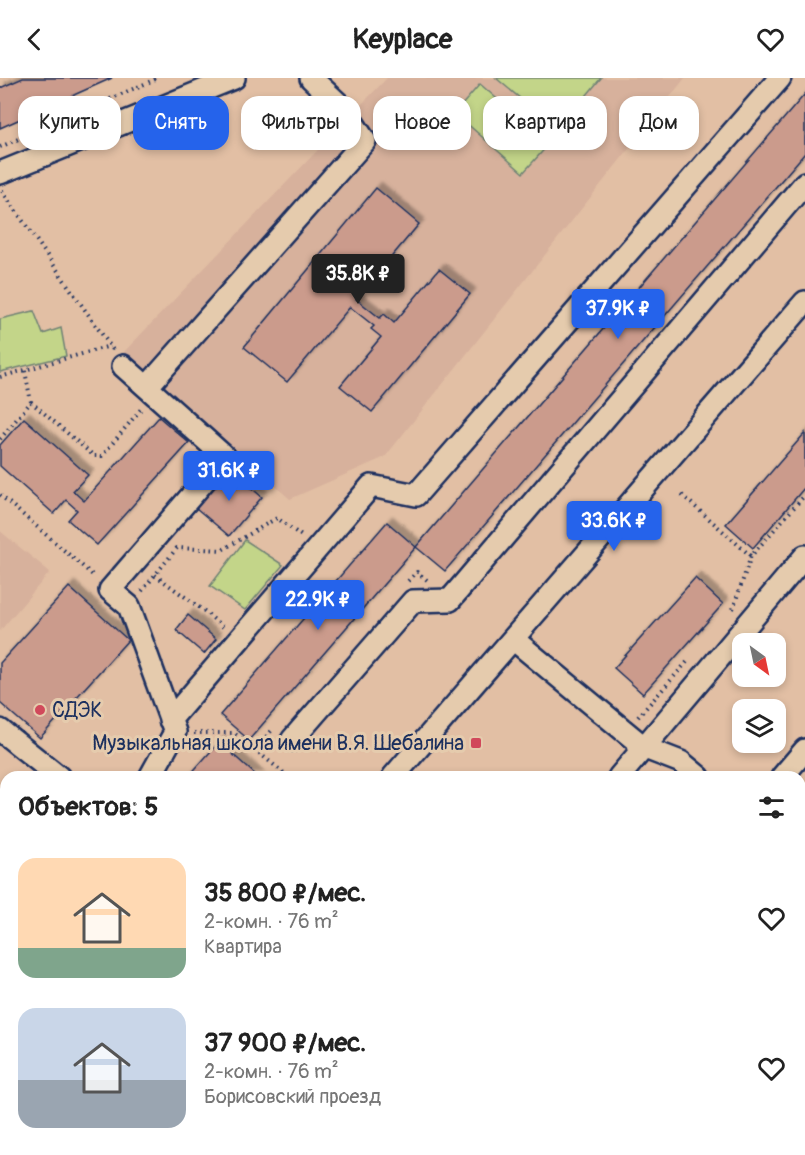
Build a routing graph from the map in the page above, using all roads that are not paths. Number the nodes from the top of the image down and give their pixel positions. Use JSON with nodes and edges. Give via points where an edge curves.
{"nodes":[{"id":1,"x":234,"y":78,"type":"edge"},
{"id":2,"x":311,"y":78,"type":"edge"},
{"id":3,"x":780,"y":78,"type":"edge"},
{"id":4,"x":0,"y":173,"type":"edge"},
{"id":5,"x":805,"y":183,"type":"edge"},
{"id":6,"x":805,"y":302,"type":"edge"},
{"id":7,"x":123,"y":366,"type":"road end"},
{"id":8,"x":147,"y":395,"type":"junction"},
{"id":9,"x":805,"y":556,"type":"edge"},
{"id":10,"x":513,"y":639,"type":"junction"},
{"id":11,"x":173,"y":726,"type":"junction"},
{"id":12,"x":0,"y":730,"type":"edge"},
{"id":13,"x":285,"y":732,"type":"road end"},
{"id":14,"x":645,"y":748,"type":"junction"},
{"id":15,"x":805,"y":750,"type":"edge"},
{"id":16,"x":51,"y":771,"type":"edge"},
{"id":17,"x":153,"y":771,"type":"edge"},
{"id":18,"x":398,"y":771,"type":"edge"},
{"id":19,"x":624,"y":771,"type":"edge"},
{"id":20,"x":692,"y":771,"type":"edge"},
{"id":21,"x":787,"y":771,"type":"edge"}],
"edges":[{"from":1,"to":4,"type":"street"},
{"from":2,"to":8,"type":"street","via":[[344,109],[365,141]]},
{"from":3,"to":11,"type":"street","via":[[416,495],[371,486],[238,641]]},
{"from":5,"to":13,"type":"street","via":[[450,600],[413,601]]},
{"from":6,"to":10,"type":"street"},
{"from":7,"to":8,"type":"street"},
{"from":8,"to":11,"type":"street","via":[[225,457],[110,590],[129,606]]},
{"from":9,"to":14,"type":"street"},
{"from":10,"to":14,"type":"street"},
{"from":10,"to":18,"type":"street"},
{"from":11,"to":17,"type":"street"},
{"from":12,"to":16,"type":"street"},
{"from":14,"to":19,"type":"street"},
{"from":14,"to":20,"type":"street","via":[[681,762]]},
{"from":15,"to":21,"type":"street"}]}
